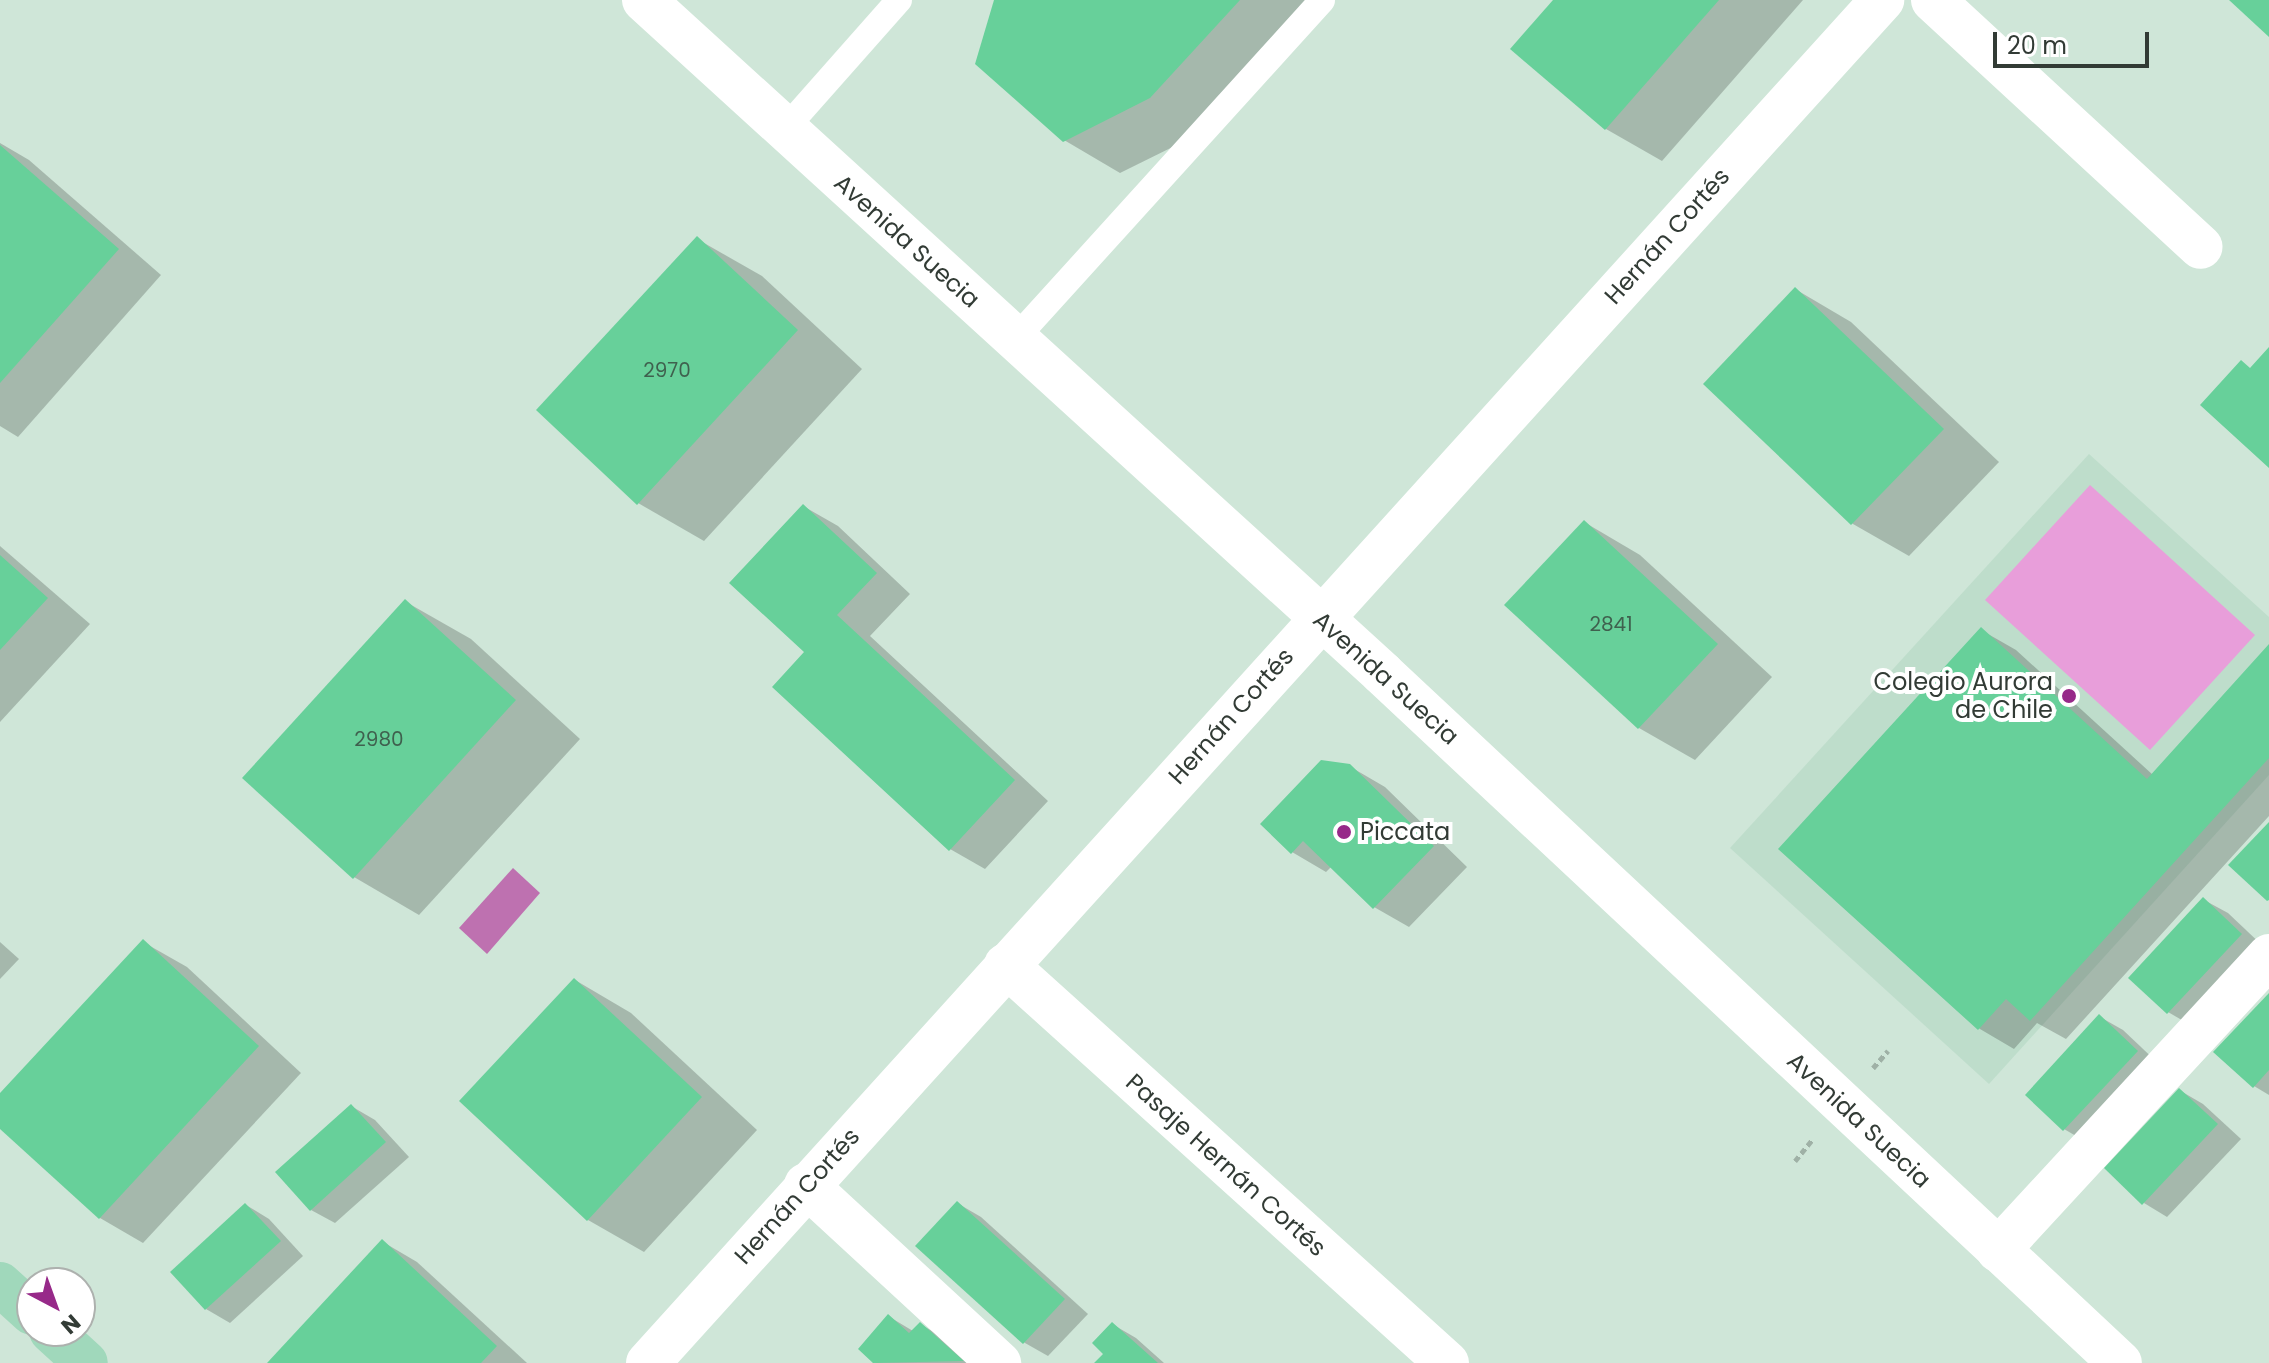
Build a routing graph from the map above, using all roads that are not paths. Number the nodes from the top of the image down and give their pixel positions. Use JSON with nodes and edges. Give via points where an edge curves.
{"nodes":[{"id":1,"x":644,"y":0,"type":"edge"},
{"id":2,"x":899,"y":0,"type":"edge"},
{"id":3,"x":1322,"y":0,"type":"edge"},
{"id":4,"x":1882,"y":0,"type":"edge"},
{"id":5,"x":1933,"y":0,"type":"edge"},
{"id":6,"x":785,"y":129,"type":"junction"},
{"id":7,"x":2201,"y":247,"type":"dead end"},
{"id":8,"x":1015,"y":339,"type":"junction"},
{"id":9,"x":1320,"y":618,"type":"junction"},
{"id":10,"x":2269,"y":956,"type":"edge"},
{"id":11,"x":1006,"y":965,"type":"junction"},
{"id":12,"x":806,"y":1185,"type":"junction"},
{"id":13,"x":1998,"y":1250,"type":"junction"},
{"id":14,"x":0,"y":1284,"type":"edge"},
{"id":15,"x":16,"y":1298,"type":"edge"},
{"id":16,"x":68,"y":1347,"type":"edge"},
{"id":17,"x":86,"y":1363,"type":"edge"},
{"id":18,"x":648,"y":1363,"type":"edge"},
{"id":19,"x":999,"y":1363,"type":"edge"},
{"id":20,"x":1447,"y":1363,"type":"edge"},
{"id":21,"x":2120,"y":1363,"type":"edge"}],
"edges":[{"from":1,"to":6,"type":"street","name":"Avenida Suecia"},
{"from":2,"to":6,"type":"lane"},
{"from":3,"to":8,"type":"lane"},
{"from":4,"to":9,"type":"street","name":"Hernán Cortés"},
{"from":5,"to":7,"type":"street"},
{"from":6,"to":8,"type":"street","name":"Avenida Suecia"},
{"from":8,"to":9,"type":"street","name":"Avenida Suecia"},
{"from":9,"to":11,"type":"street","name":"Hernán Cortés"},
{"from":9,"to":13,"type":"street","name":"Avenida Suecia"},
{"from":10,"to":13,"type":"street"},
{"from":11,"to":12,"type":"street","name":"Hernán Cortés"},
{"from":11,"to":20,"type":"street","name":"Pasaje Hernán Cortés"},
{"from":12,"to":18,"type":"street","name":"Hernán Cortés"},
{"from":12,"to":19,"type":"street"},
{"from":13,"to":21,"type":"street","name":"Avenida Suecia"},
{"from":14,"to":15,"type":"main road"},
{"from":16,"to":17,"type":"main road"}]}
